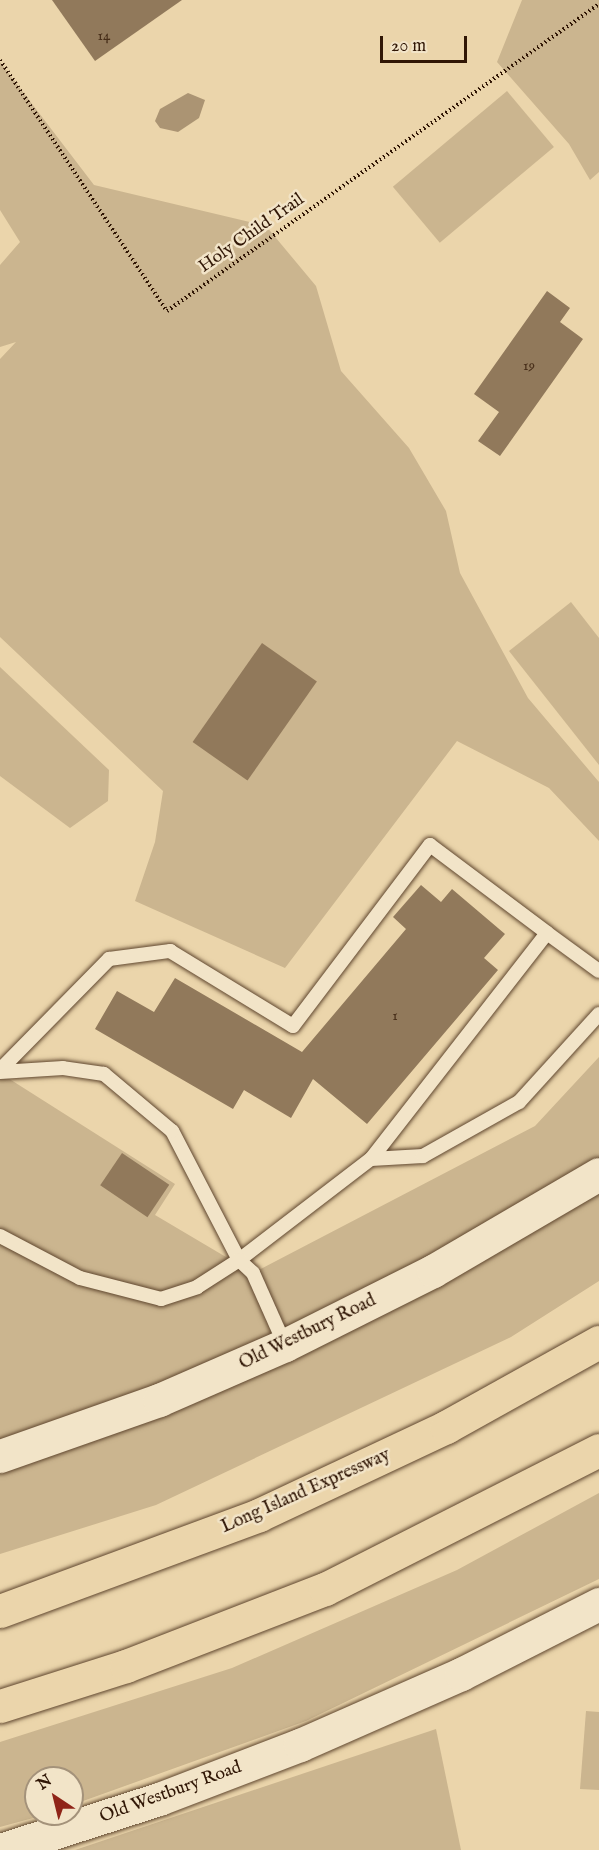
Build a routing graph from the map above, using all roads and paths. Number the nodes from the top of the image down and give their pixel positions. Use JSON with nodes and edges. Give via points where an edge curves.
{"nodes":[{"id":1,"x":599,"y":4,"type":"edge"},
{"id":2,"x":0,"y":60,"type":"edge"},
{"id":3,"x":547,"y":933,"type":"junction"},
{"id":4,"x":599,"y":971,"type":"edge"},
{"id":5,"x":599,"y":1014,"type":"edge"},
{"id":6,"x":0,"y":1071,"type":"edge"},
{"id":7,"x":371,"y":1159,"type":"junction"},
{"id":8,"x":599,"y":1174,"type":"edge"},
{"id":9,"x":0,"y":1236,"type":"edge"},
{"id":10,"x":239,"y":1260,"type":"junction"},
{"id":11,"x":599,"y":1342,"type":"edge"},
{"id":12,"x":285,"y":1345,"type":"junction"},
{"id":13,"x":599,"y":1450,"type":"edge"},
{"id":14,"x":0,"y":1456,"type":"edge"},
{"id":15,"x":599,"y":1604,"type":"edge"},
{"id":16,"x":0,"y":1611,"type":"edge"},
{"id":17,"x":0,"y":1706,"type":"edge"},
{"id":18,"x":0,"y":1850,"type":"edge"}],
"edges":[{"from":1,"to":2,"type":"path","name":"Holy Child Trail","via":[[167,311]]},
{"from":3,"to":4,"type":"lane"},
{"from":3,"to":6,"type":"lane","via":[[430,845],[293,1026],[170,951],[109,959]]},
{"from":3,"to":7,"type":"lane"},
{"from":5,"to":7,"type":"lane","via":[[519,1102],[423,1156]]},
{"from":6,"to":10,"type":"lane","via":[[63,1068],[104,1074],[172,1131]]},
{"from":7,"to":10,"type":"lane"},
{"from":8,"to":12,"type":"main road","name":"Old Westbury Road","via":[[433,1271]]},
{"from":9,"to":10,"type":"lane","via":[[80,1278],[161,1299],[197,1287]]},
{"from":10,"to":12,"type":"lane","via":[[254,1273]]},
{"from":11,"to":16,"type":"highway","name":"Long Island Expressway","via":[[446,1427],[259,1515]]},
{"from":12,"to":14,"type":"main road","name":"Old Westbury Road","via":[[159,1400]]},
{"from":13,"to":17,"type":"highway","via":[[325,1589],[126,1666]]},
{"from":15,"to":18,"type":"main road","name":"Old Westbury Road","via":[[461,1674],[300,1745],[159,1799]]}]}
